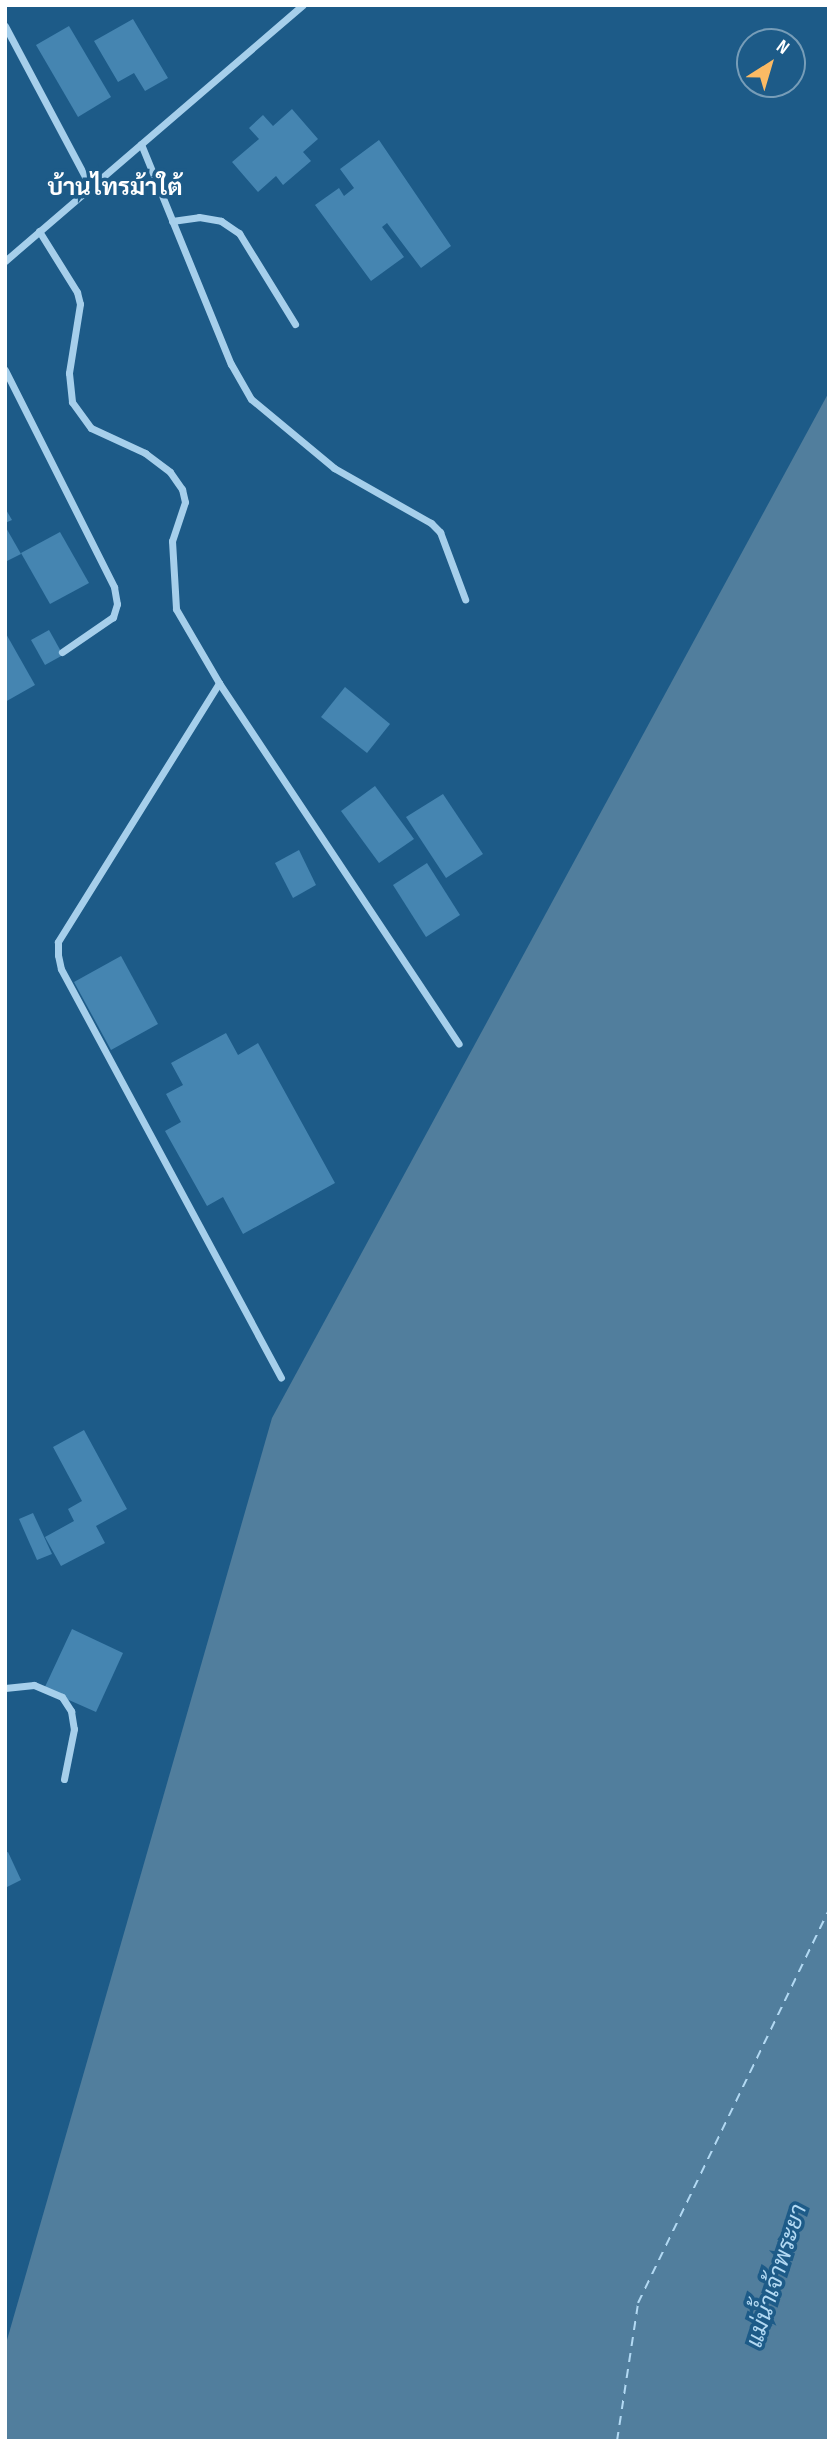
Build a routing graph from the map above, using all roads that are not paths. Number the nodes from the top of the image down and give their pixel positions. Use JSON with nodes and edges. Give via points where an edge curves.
{"nodes":[{"id":1,"x":303,"y":5,"type":"edge"},
{"id":2,"x":5,"y":26,"type":"edge"},
{"id":3,"x":141,"y":144,"type":"junction"},
{"id":4,"x":90,"y":186,"type":"junction"},
{"id":5,"x":172,"y":221,"type":"junction"},
{"id":6,"x":39,"y":231,"type":"junction"},
{"id":7,"x":5,"y":261,"type":"edge"},
{"id":8,"x":295,"y":324,"type":"dead end"},
{"id":9,"x":5,"y":370,"type":"edge"},
{"id":10,"x":465,"y":598,"type":"dead end"},
{"id":11,"x":62,"y":652,"type":"dead end"},
{"id":12,"x":219,"y":682,"type":"junction"},
{"id":13,"x":459,"y":1044,"type":"dead end"},
{"id":14,"x":281,"y":1377,"type":"dead end"},
{"id":15,"x":5,"y":1688,"type":"edge"},
{"id":16,"x":64,"y":1779,"type":"dead end"}],
"edges":[{"from":1,"to":3,"type":"street"},
{"from":2,"to":4,"type":"street"},
{"from":3,"to":4,"type":"street"},
{"from":3,"to":5,"type":"street"},
{"from":4,"to":6,"type":"street"},
{"from":5,"to":8,"type":"street","via":[[199,217],[221,221],[239,233]]},
{"from":5,"to":10,"type":"street","via":[[231,364],[251,400],[334,468],[431,523],[440,532]]},
{"from":6,"to":7,"type":"street"},
{"from":6,"to":12,"type":"street","via":[[80,304],[69,373],[72,402],[91,428],[145,453],[170,472],[182,489],[185,502],[172,541],[176,609]]},
{"from":9,"to":11,"type":"street","via":[[114,587],[117,604],[113,617]]},
{"from":12,"to":13,"type":"street"},
{"from":12,"to":14,"type":"street","via":[[58,942],[58,955],[61,969]]},
{"from":15,"to":16,"type":"street","via":[[34,1685],[62,1697],[74,1729]]}]}
